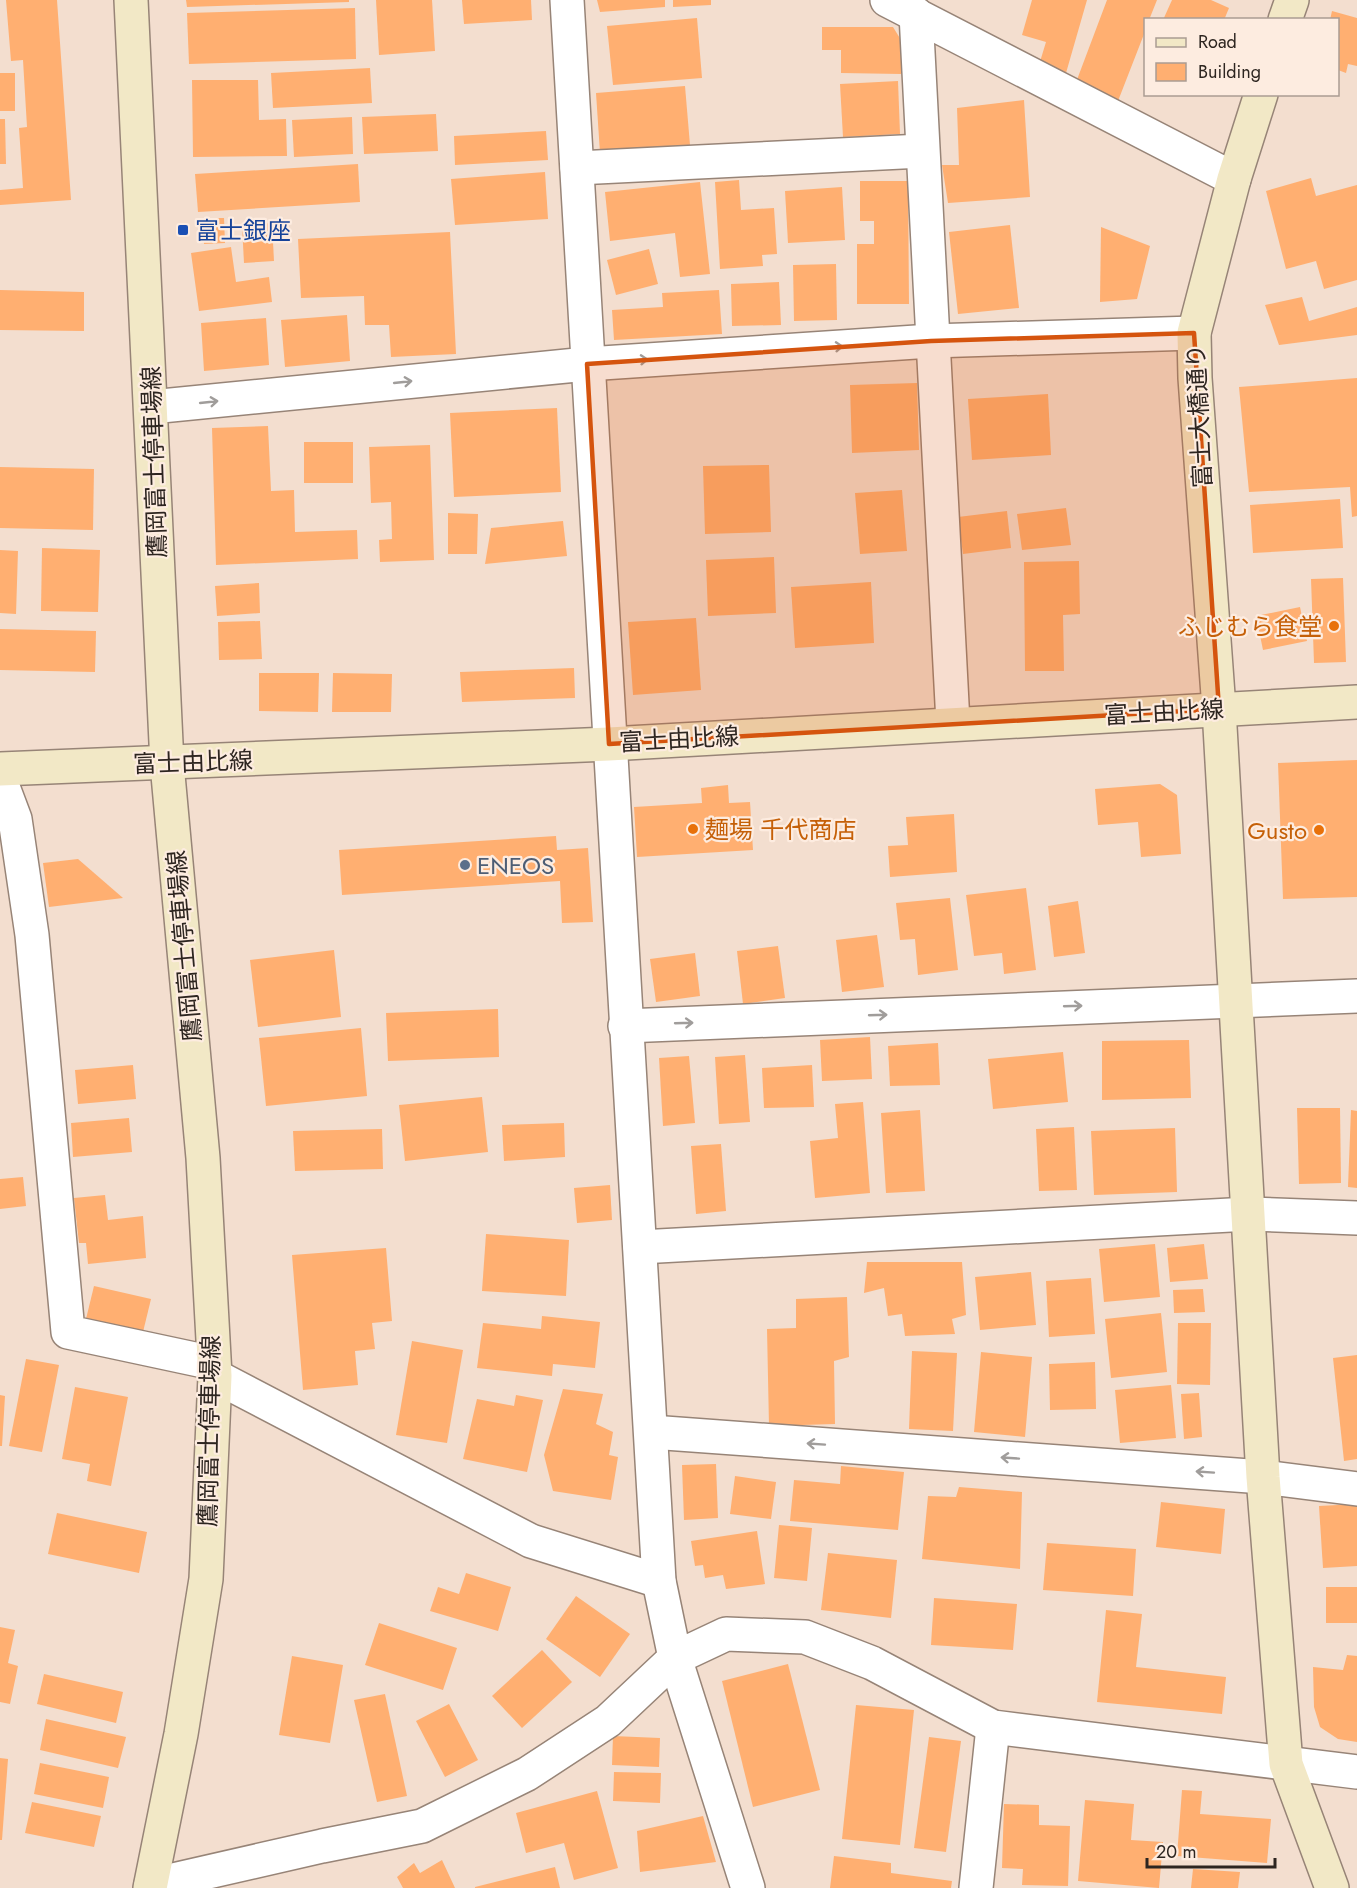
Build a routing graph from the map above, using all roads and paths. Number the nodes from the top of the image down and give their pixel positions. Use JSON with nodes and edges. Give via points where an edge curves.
{"nodes":[{"id":1,"x":131,"y":0,"type":"edge"},
{"id":2,"x":567,"y":0,"type":"edge"},
{"id":3,"x":887,"y":0,"type":"edge"},
{"id":4,"x":1292,"y":0,"type":"edge"},
{"id":5,"x":916,"y":14,"type":"junction"},
{"id":6,"x":1287,"y":18,"type":"edge"},
{"id":7,"x":1261,"y":96,"type":"edge"},
{"id":8,"x":922,"y":151,"type":"junction"},
{"id":9,"x":577,"y":168,"type":"junction"},
{"id":10,"x":1234,"y":179,"type":"junction"},
{"id":11,"x":1194,"y":333,"type":"junction"},
{"id":12,"x":931,"y":341,"type":"junction"},
{"id":13,"x":587,"y":364,"type":"junction"},
{"id":14,"x":151,"y":407,"type":"junction"},
{"id":15,"x":1357,"y":702,"type":"edge"},
{"id":16,"x":1219,"y":710,"type":"junction"},
{"id":17,"x":953,"y":723,"type":"junction"},
{"id":18,"x":609,"y":744,"type":"junction"},
{"id":19,"x":167,"y":764,"type":"junction"},
{"id":20,"x":0,"y":770,"type":"edge"},
{"id":21,"x":0,"y":779,"type":"edge"},
{"id":22,"x":1357,"y":996,"type":"edge"},
{"id":23,"x":1237,"y":999,"type":"junction"},
{"id":24,"x":625,"y":1026,"type":"junction"},
{"id":25,"x":1249,"y":1214,"type":"junction"},
{"id":26,"x":1357,"y":1218,"type":"edge"},
{"id":27,"x":640,"y":1247,"type":"junction"},
{"id":28,"x":214,"y":1369,"type":"junction"},
{"id":29,"x":651,"y":1432,"type":"junction"},
{"id":30,"x":1263,"y":1477,"type":"junction"},
{"id":31,"x":1357,"y":1489,"type":"edge"},
{"id":32,"x":659,"y":1581,"type":"junction"},
{"id":33,"x":675,"y":1658,"type":"junction"},
{"id":34,"x":993,"y":1727,"type":"junction"},
{"id":35,"x":1286,"y":1764,"type":"junction"},
{"id":36,"x":1357,"y":1772,"type":"edge"},
{"id":37,"x":151,"y":1886,"type":"edge"},
{"id":38,"x":748,"y":1888,"type":"edge"},
{"id":39,"x":976,"y":1888,"type":"edge"},
{"id":40,"x":1332,"y":1888,"type":"edge"}],
"edges":[{"from":1,"to":14,"type":"main road","name":"鷹岡富士停車場線"},
{"from":2,"to":9,"type":"street"},
{"from":3,"to":5,"type":"street"},
{"from":4,"to":6,"type":"main road"},
{"from":5,"to":8,"type":"street"},
{"from":5,"to":10,"type":"street"},
{"from":7,"to":10,"type":"main road","name":"富士大橋通り"},
{"from":8,"to":9,"type":"street"},
{"from":8,"to":12,"type":"street"},
{"from":9,"to":13,"type":"street"},
{"from":10,"to":11,"type":"main road","name":"富士大橋通り"},
{"from":11,"to":12,"type":"street"},
{"from":11,"to":16,"type":"main road","name":"富士大橋通り"},
{"from":13,"to":12,"type":"street","one_way":true},
{"from":12,"to":17,"type":"street"},
{"from":14,"to":13,"type":"street","one_way":true},
{"from":13,"to":18,"type":"street"},
{"from":14,"to":19,"type":"main road","name":"鷹岡富士停車場線"},
{"from":15,"to":16,"type":"main road","name":"富士由比線"},
{"from":16,"to":17,"type":"main road","name":"富士由比線"},
{"from":16,"to":23,"type":"main road","name":"富士大橋通り"},
{"from":17,"to":18,"type":"main road","name":"富士由比線"},
{"from":18,"to":19,"type":"main road","name":"富士由比線"},
{"from":18,"to":24,"type":"street"},
{"from":19,"to":20,"type":"main road","name":"富士由比線"},
{"from":19,"to":28,"type":"main road","name":"鷹岡富士停車場線","via":[[203,1158]]},
{"from":21,"to":28,"type":"street","via":[[15,819],[32,935],[68,1332]]},
{"from":22,"to":23,"type":"street"},
{"from":24,"to":23,"type":"street","one_way":true},
{"from":23,"to":25,"type":"main road","name":"富士大橋通り"},
{"from":24,"to":27,"type":"street"},
{"from":25,"to":26,"type":"street"},
{"from":25,"to":27,"type":"street"},
{"from":25,"to":30,"type":"main road","name":"富士大橋通り"},
{"from":27,"to":29,"type":"street"},
{"from":28,"to":32,"type":"street","via":[[531,1540]]},
{"from":28,"to":37,"type":"main road","name":"鷹岡富士停車場線","via":[[206,1579]]},
{"from":30,"to":29,"type":"street","one_way":true},
{"from":29,"to":32,"type":"street"},
{"from":30,"to":31,"type":"street"},
{"from":30,"to":35,"type":"main road","name":"富士大橋通り"},
{"from":32,"to":33,"type":"street"},
{"from":33,"to":34,"type":"street","via":[[726,1634],[805,1637],[872,1663]]},
{"from":33,"to":37,"type":"street","via":[[608,1721],[527,1774],[422,1826]]},
{"from":33,"to":38,"type":"street"},
{"from":34,"to":35,"type":"street"},
{"from":34,"to":39,"type":"street"},
{"from":35,"to":36,"type":"street"},
{"from":35,"to":40,"type":"main road","name":"富士大橋通り"}]}
